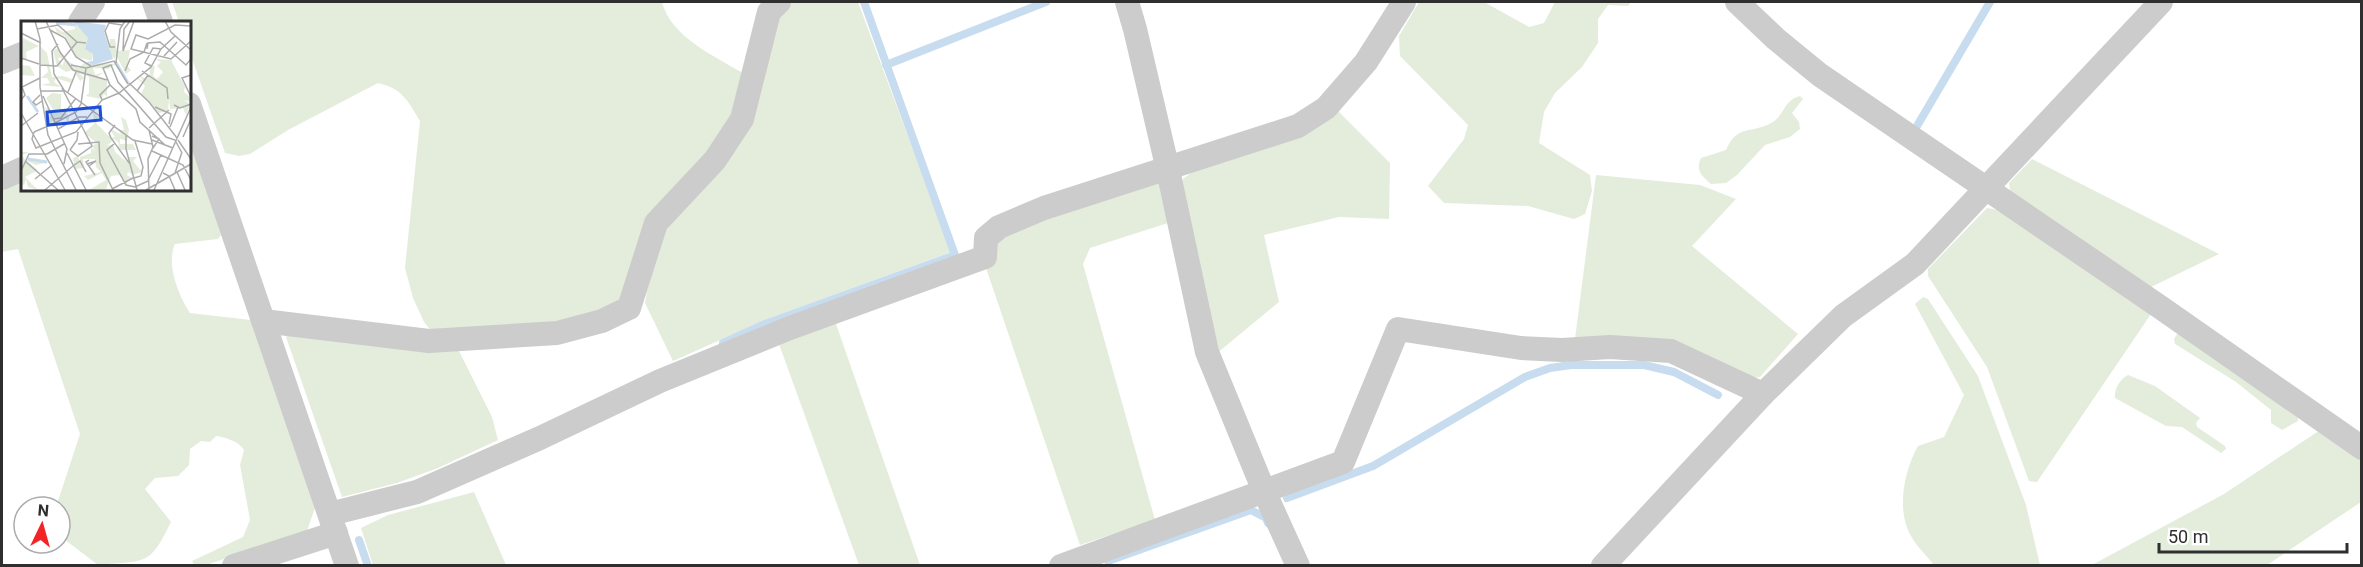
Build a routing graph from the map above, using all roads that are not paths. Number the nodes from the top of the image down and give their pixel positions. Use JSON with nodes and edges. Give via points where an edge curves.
{"nodes":[{"id":1,"x":93,"y":2,"type":"edge"},
{"id":2,"x":154,"y":2,"type":"edge"},
{"id":3,"x":779,"y":2,"type":"edge"},
{"id":4,"x":1127,"y":2,"type":"edge"},
{"id":5,"x":1404,"y":2,"type":"edge"},
{"id":6,"x":1737,"y":2,"type":"edge"},
{"id":7,"x":2161,"y":2,"type":"edge"},
{"id":8,"x":81,"y":21,"type":"edge"},
{"id":9,"x":161,"y":21,"type":"edge"},
{"id":10,"x":21,"y":54,"type":"edge"},
{"id":11,"x":2,"y":62,"type":"edge"},
{"id":12,"x":190,"y":107,"type":"edge"},
{"id":13,"x":21,"y":169,"type":"edge"},
{"id":14,"x":1168,"y":170,"type":"junction"},
{"id":15,"x":2,"y":178,"type":"edge"},
{"id":16,"x":1986,"y":189,"type":"junction"},
{"id":17,"x":263,"y":321,"type":"junction"},
{"id":18,"x":1763,"y":394,"type":"junction"},
{"id":19,"x":2361,"y":448,"type":"edge"},
{"id":20,"x":1264,"y":491,"type":"junction"},
{"id":21,"x":333,"y":524,"type":"junction"},
{"id":22,"x":234,"y":566,"type":"edge"},
{"id":23,"x":346,"y":566,"type":"edge"},
{"id":24,"x":1061,"y":566,"type":"edge"},
{"id":25,"x":1298,"y":566,"type":"edge"},
{"id":26,"x":1603,"y":566,"type":"edge"}],
"edges":[{"from":1,"to":8,"type":"street"},
{"from":2,"to":9,"type":"street"},
{"from":3,"to":17,"type":"street","via":[[769,12],[742,120],[714,160],[656,223],[629,308],[602,321],[557,333],[429,342]]},
{"from":4,"to":14,"type":"street"},
{"from":5,"to":14,"type":"street","via":[[1366,62],[1326,108],[1298,126]]},
{"from":6,"to":16,"type":"street","via":[[1820,75]]},
{"from":7,"to":16,"type":"street"},
{"from":10,"to":11,"type":"street"},
{"from":12,"to":17,"type":"street"},
{"from":13,"to":15,"type":"street"},
{"from":14,"to":20,"type":"street","via":[[1207,352]]},
{"from":14,"to":21,"type":"street","via":[[1044,208],[999,227],[986,238],[985,257],[790,328],[660,381],[417,492]]},
{"from":16,"to":18,"type":"street","via":[[1915,264],[1843,316]]},
{"from":16,"to":19,"type":"street"},
{"from":17,"to":21,"type":"street"},
{"from":18,"to":20,"type":"street","via":[[1671,351],[1521,348],[1398,329],[1343,462]]},
{"from":18,"to":26,"type":"street"},
{"from":20,"to":24,"type":"street"},
{"from":20,"to":25,"type":"street"},
{"from":21,"to":22,"type":"street"},
{"from":21,"to":23,"type":"street"}]}
